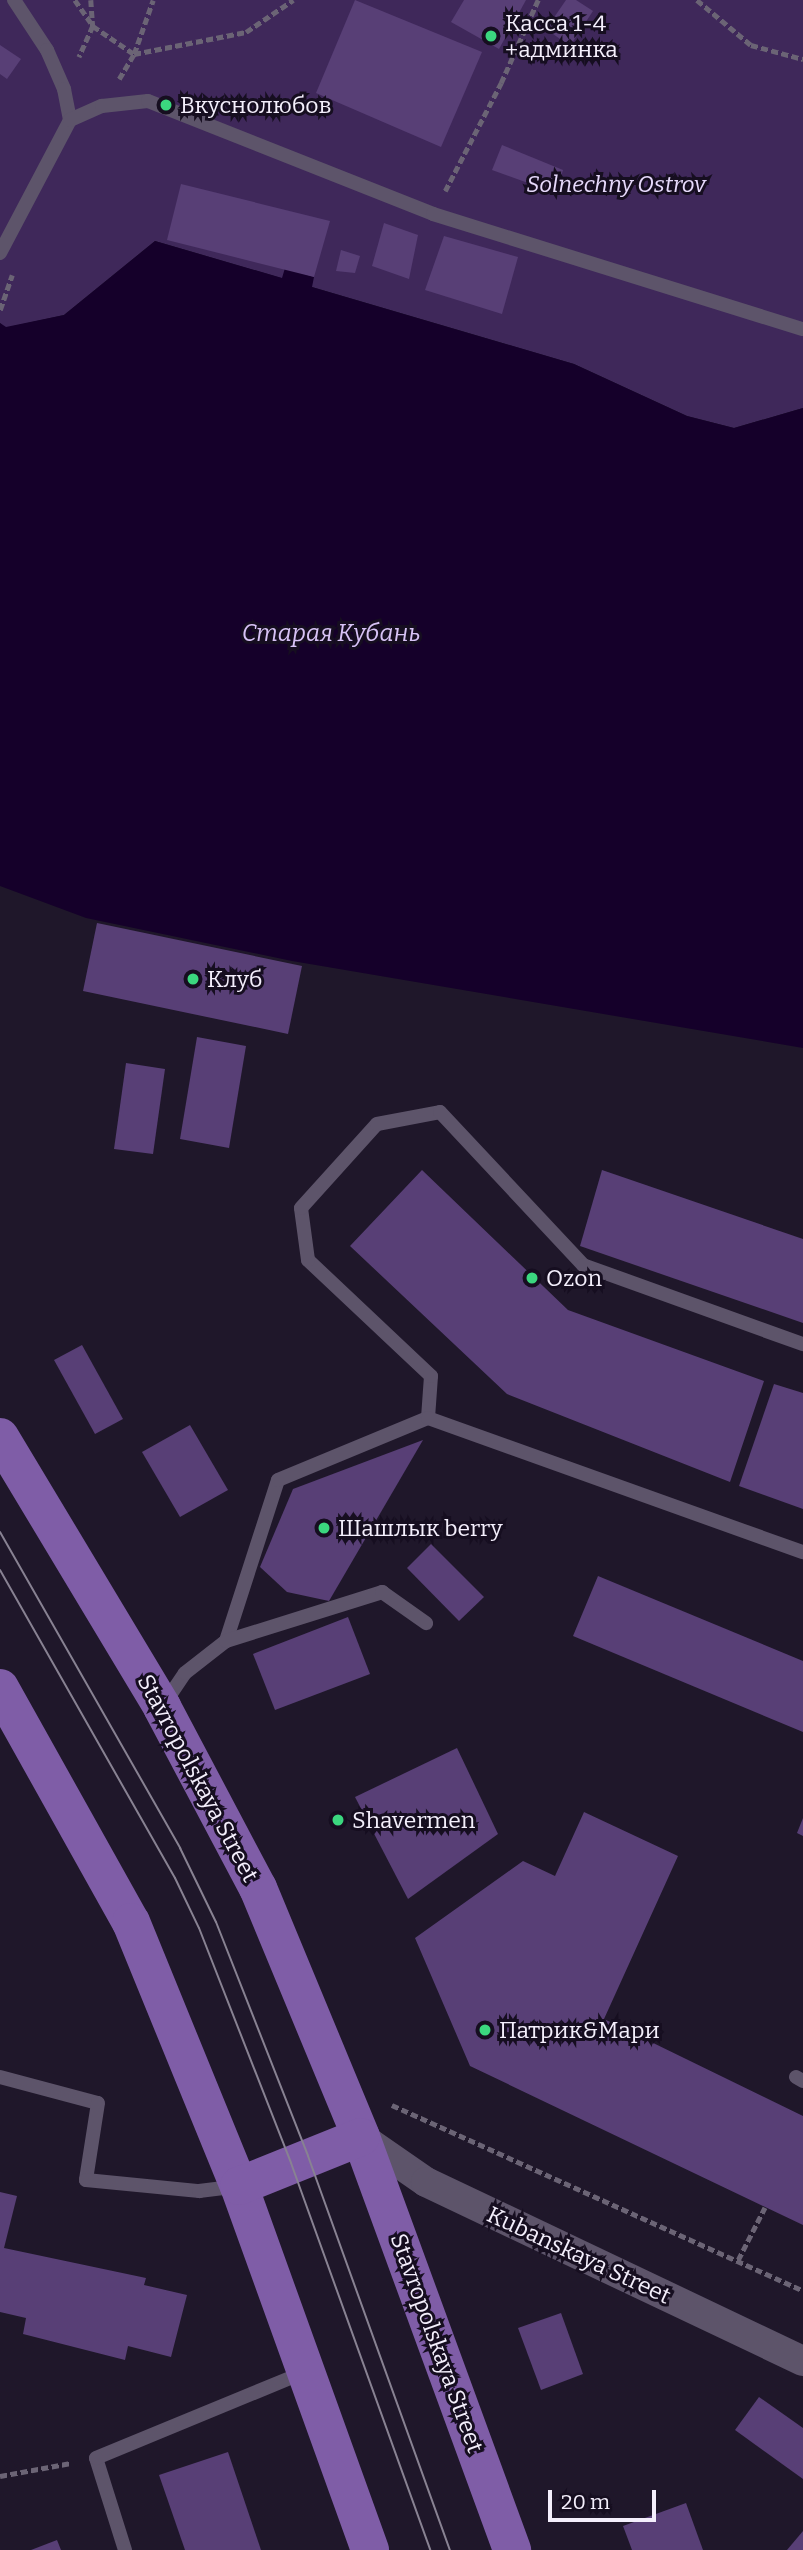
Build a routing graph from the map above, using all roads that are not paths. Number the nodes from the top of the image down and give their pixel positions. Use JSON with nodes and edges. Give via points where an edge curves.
{"nodes":[{"id":1,"x":14,"y":0,"type":"edge"},
{"id":2,"x":70,"y":120,"type":"junction"},
{"id":3,"x":1,"y":250,"type":"edge"},
{"id":4,"x":803,"y":329,"type":"edge"},
{"id":5,"x":803,"y":1344,"type":"edge"},
{"id":6,"x":428,"y":1418,"type":"junction"},
{"id":7,"x":0,"y":1437,"type":"edge"},
{"id":8,"x":803,"y":1552,"type":"edge"},
{"id":9,"x":426,"y":1623,"type":"dead end"},
{"id":10,"x":226,"y":1641,"type":"junction"},
{"id":11,"x":0,"y":1688,"type":"edge"},
{"id":12,"x":162,"y":1707,"type":"junction"},
{"id":13,"x":0,"y":2077,"type":"edge"},
{"id":14,"x":361,"y":2137,"type":"junction"},
{"id":15,"x":239,"y":2186,"type":"junction"},
{"id":16,"x":803,"y":2361,"type":"edge"},
{"id":17,"x":306,"y":2371,"type":"junction"},
{"id":18,"x":125,"y":2550,"type":"edge"},
{"id":19,"x":370,"y":2550,"type":"edge"},
{"id":20,"x":512,"y":2550,"type":"edge"}],
"edges":[{"from":1,"to":2,"type":"lane","via":[[47,50],[64,89]]},
{"from":2,"to":3,"type":"lane"},
{"from":2,"to":4,"type":"lane","via":[[102,107],[148,101],[433,214]]},
{"from":5,"to":6,"type":"lane","via":[[583,1265],[440,1112],[377,1124],[301,1208],[307,1260],[430,1376]]},
{"from":6,"to":8,"type":"lane"},
{"from":6,"to":10,"type":"lane","via":[[278,1480]]},
{"from":7,"to":12,"type":"main road","name":"Stavropolskaya Street"},
{"from":9,"to":10,"type":"lane","via":[[382,1592]]},
{"from":10,"to":12,"type":"lane","via":[[185,1673]]},
{"from":11,"to":15,"type":"main road","via":[[131,1922]]},
{"from":12,"to":14,"type":"main road","name":"Stavropolskaya Street","via":[[258,1888]]},
{"from":13,"to":15,"type":"lane","via":[[98,2103],[86,2180],[199,2191]]},
{"from":14,"to":15,"type":"main road"},
{"from":14,"to":16,"type":"street","name":"Kubanskaya Street","via":[[426,2182]]},
{"from":14,"to":20,"type":"main road","name":"Stavropolskaya Street"},
{"from":15,"to":17,"type":"main road"},
{"from":17,"to":18,"type":"lane","via":[[96,2458]]},
{"from":17,"to":19,"type":"main road"}]}
